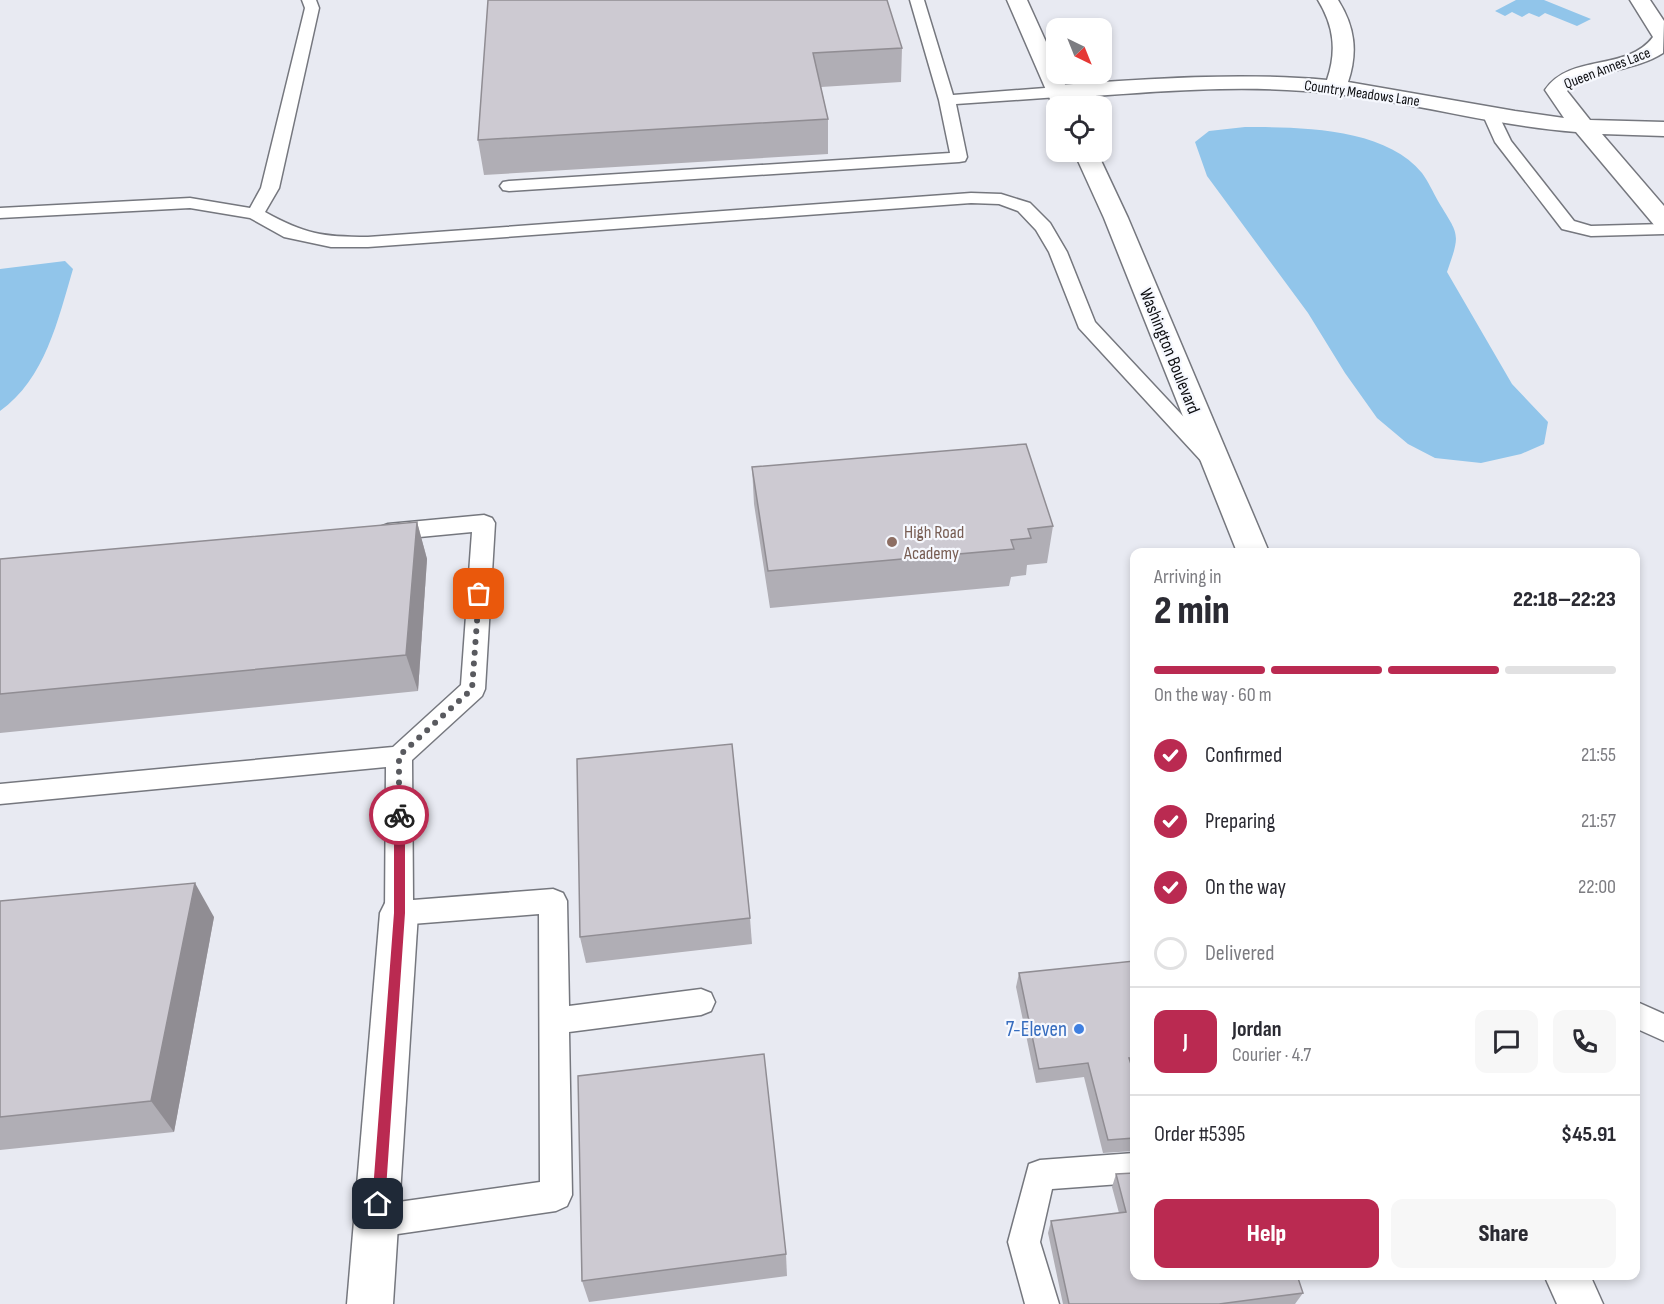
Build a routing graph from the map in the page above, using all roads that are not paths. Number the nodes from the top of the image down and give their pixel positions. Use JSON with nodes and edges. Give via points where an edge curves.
{"nodes":[{"id":1,"x":309,"y":0,"type":"edge"},
{"id":2,"x":916,"y":0,"type":"edge"},
{"id":3,"x":1017,"y":0,"type":"edge"},
{"id":4,"x":1328,"y":0,"type":"edge"},
{"id":5,"x":1640,"y":0,"type":"edge"},
{"id":6,"x":1664,"y":37,"type":"edge"},
{"id":7,"x":1336,"y":87,"type":"junction"},
{"id":8,"x":1060,"y":96,"type":"edge"},
{"id":9,"x":1091,"y":96,"type":"edge"},
{"id":10,"x":1046,"y":99,"type":"edge"},
{"id":11,"x":947,"y":100,"type":"junction"},
{"id":12,"x":1490,"y":113,"type":"junction"},
{"id":13,"x":1583,"y":126,"type":"junction"},
{"id":14,"x":1664,"y":129,"type":"edge"},
{"id":15,"x":1090,"y":162,"type":"edge"},
{"id":16,"x":509,"y":186,"type":"dead end"},
{"id":17,"x":0,"y":213,"type":"edge"},
{"id":18,"x":255,"y":214,"type":"junction"},
{"id":19,"x":1664,"y":221,"type":"edge"},
{"id":20,"x":1664,"y":229,"type":"edge"},
{"id":21,"x":1217,"y":464,"type":"junction"},
{"id":22,"x":366,"y":534,"type":"edge"},
{"id":23,"x":1251,"y":548,"type":"edge"},
{"id":24,"x":399,"y":756,"type":"junction"},
{"id":25,"x":0,"y":794,"type":"edge"},
{"id":26,"x":399,"y":913,"type":"junction"},
{"id":27,"x":701,"y":1002,"type":"dead end"},
{"id":28,"x":1640,"y":1016,"type":"edge"},
{"id":29,"x":555,"y":1021,"type":"junction"},
{"id":30,"x":1664,"y":1028,"type":"edge"},
{"id":31,"x":1130,"y":1168,"type":"edge"},
{"id":32,"x":377,"y":1221,"type":"junction"},
{"id":33,"x":1569,"y":1280,"type":"edge"},
{"id":34,"x":370,"y":1304,"type":"edge"},
{"id":35,"x":1042,"y":1304,"type":"edge"},
{"id":36,"x":1580,"y":1304,"type":"edge"}],
"edges":[{"from":1,"to":18,"type":"lane","via":[[312,8],[270,188]]},
{"from":2,"to":11,"type":"lane"},
{"from":3,"to":8,"type":"street"},
{"from":4,"to":7,"type":"street","via":[[1342,25],[1344,40],[1344,63]]},
{"from":5,"to":6,"type":"street","name":"Queen Annes Lace"},
{"from":6,"to":13,"type":"street","name":"Queen Annes Lace","via":[[1652,53],[1560,83],[1556,90],[1559,97]]},
{"from":7,"to":9,"type":"street","name":"Country Meadows Lane","via":[[1242,81]]},
{"from":7,"to":12,"type":"street","name":"Country Meadows Lane"},
{"from":10,"to":11,"type":"lane"},
{"from":11,"to":16,"type":"lane","via":[[959,157]]},
{"from":12,"to":13,"type":"street","name":"Country Meadows Lane"},
{"from":12,"to":20,"type":"lane","via":[[1503,142],[1568,225],[1590,231]]},
{"from":13,"to":14,"type":"street","name":"Country Meadows Lane"},
{"from":13,"to":19,"type":"street"},
{"from":15,"to":21,"type":"street","name":"Washington Boulevard"},
{"from":17,"to":18,"type":"lane","via":[[190,203]]},
{"from":18,"to":21,"type":"lane","via":[[300,235],[331,242],[368,242],[971,198],[1001,199],[1024,207],[1044,227],[1086,324]]},
{"from":21,"to":23,"type":"street","name":"Washington Boulevard"},
{"from":22,"to":24,"type":"lane","via":[[484,524],[472,689]]},
{"from":24,"to":25,"type":"lane"},
{"from":24,"to":26,"type":"lane"},
{"from":26,"to":29,"type":"lane","via":[[553,901]]},
{"from":26,"to":32,"type":"street"},
{"from":27,"to":29,"type":"lane"},
{"from":28,"to":30,"type":"lane"},
{"from":29,"to":32,"type":"lane","via":[[556,1195]]},
{"from":31,"to":35,"type":"lane","via":[[1040,1175],[1024,1242]]},
{"from":32,"to":34,"type":"street"},
{"from":33,"to":36,"type":"street"}]}
